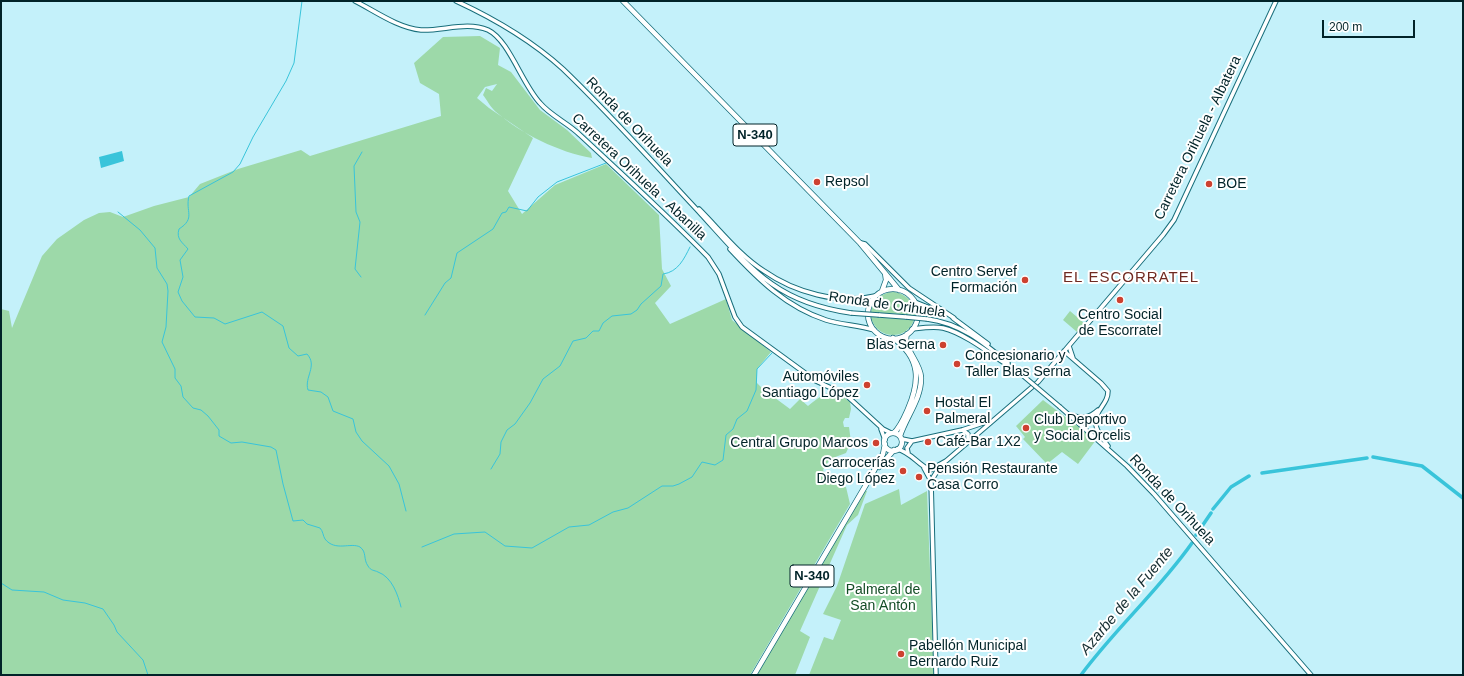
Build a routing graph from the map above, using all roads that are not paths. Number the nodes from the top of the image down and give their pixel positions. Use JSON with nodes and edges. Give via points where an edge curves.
{"nodes":[{"id":1,"x":355,"y":1,"type":"edge"},
{"id":2,"x":456,"y":1,"type":"edge"},
{"id":3,"x":623,"y":1,"type":"edge"},
{"id":4,"x":1276,"y":1,"type":"edge"},
{"id":5,"x":678,"y":190,"type":"junction"},
{"id":6,"x":707,"y":221,"type":"junction"},
{"id":7,"x":860,"y":243,"type":"junction"},
{"id":8,"x":885,"y":272,"type":"junction"},
{"id":9,"x":899,"y":290,"type":"junction"},
{"id":10,"x":881,"y":292,"type":"junction"},
{"id":11,"x":875,"y":296,"type":"junction"},
{"id":12,"x":915,"y":302,"type":"junction"},
{"id":13,"x":954,"y":318,"type":"junction"},
{"id":14,"x":912,"y":329,"type":"junction"},
{"id":15,"x":874,"y":330,"type":"junction"},
{"id":16,"x":907,"y":334,"type":"junction"},
{"id":17,"x":893,"y":338,"type":"junction"},
{"id":18,"x":1069,"y":345,"type":"junction"},
{"id":19,"x":1064,"y":352,"type":"junction"},
{"id":20,"x":1000,"y":356,"type":"junction"},
{"id":21,"x":1073,"y":359,"type":"junction"},
{"id":22,"x":1056,"y":361,"type":"junction"},
{"id":23,"x":1021,"y":374,"type":"junction"},
{"id":24,"x":1100,"y":408,"type":"junction"},
{"id":25,"x":1068,"y":414,"type":"junction"},
{"id":26,"x":997,"y":416,"type":"junction"},
{"id":27,"x":880,"y":426,"type":"junction"},
{"id":28,"x":962,"y":430,"type":"junction"},
{"id":29,"x":892,"y":433,"type":"junction"},
{"id":30,"x":901,"y":437,"type":"junction"},
{"id":31,"x":912,"y":441,"type":"junction"},
{"id":32,"x":885,"y":442,"type":"junction"},
{"id":33,"x":967,"y":442,"type":"junction"},
{"id":34,"x":896,"y":450,"type":"junction"},
{"id":35,"x":908,"y":453,"type":"junction"},
{"id":36,"x":1113,"y":454,"type":"junction"},
{"id":37,"x":940,"y":465,"type":"junction"},
{"id":38,"x":924,"y":468,"type":"junction"},
{"id":39,"x":870,"y":478,"type":"junction"},
{"id":40,"x":931,"y":480,"type":"junction"},
{"id":41,"x":754,"y":675,"type":"edge"},
{"id":42,"x":936,"y":675,"type":"edge"},
{"id":43,"x":1311,"y":675,"type":"edge"}],
"edges":[{"from":1,"to":27,"type":"main road","name":"Carretera Orihuela - Abanilla","via":[[409,28],[421,30],[472,26],[488,30],[502,41],[526,86],[543,107],[579,134],[708,257],[719,274],[735,317],[742,327],[816,381],[846,395]]},
{"from":2,"to":5,"type":"main road","name":"Ronda de Orihuela","via":[[504,26],[543,52],[590,97]]},
{"from":3,"to":7,"type":"highway","number":"N-340"},
{"from":4,"to":18,"type":"main road","name":"Carretera Orihuela - Albatera","via":[[1174,220]]},
{"from":5,"to":6,"type":"main road","name":"Ronda de Orihuela"},
{"from":5,"to":11,"type":"main road","via":[[686,195],[744,255],[777,278],[801,290],[826,297],[854,299]]},
{"from":6,"to":15,"type":"main road","via":[[751,272],[783,299],[825,320]]},
{"from":6,"to":20,"type":"main road","name":"Ronda de Orihuela","bridge":true,"via":[[746,262],[772,284],[805,302],[829,310],[940,321],[962,329]]},
{"from":7,"to":8,"type":"highway","number":"N-340"},
{"from":7,"to":13,"type":"main road","via":[[865,244],[909,288]]},
{"from":8,"to":9,"type":"highway","number":"N-340"},
{"from":8,"to":10,"type":"highway","via":[[886,280]]},
{"from":9,"to":10,"type":"highway"},
{"from":9,"to":12,"type":"highway","number":"N-340","via":[[908,294]]},
{"from":10,"to":11,"type":"highway"},
{"from":11,"to":15,"type":"highway","via":[[868,313]]},
{"from":12,"to":13,"type":"main road"},
{"from":12,"to":14,"type":"highway","via":[[918,313]]},
{"from":13,"to":20,"type":"main road"},
{"from":14,"to":16,"type":"highway"},
{"from":14,"to":23,"type":"main road","via":[[948,330],[982,348]]},
{"from":15,"to":17,"type":"highway","number":"N-340","via":[[884,337]]},
{"from":16,"to":17,"type":"highway"},
{"from":16,"to":30,"type":"highway","number":"N-340","via":[[906,343],[917,361],[921,379],[916,400]]},
{"from":17,"to":29,"type":"highway","number":"N-340","via":[[910,357],[917,378],[910,404],[900,426]]},
{"from":18,"to":19,"type":"main road","name":"Carretera Orihuela - Albatera"},
{"from":18,"to":21,"type":"main road"},
{"from":19,"to":21,"type":"main road"},
{"from":19,"to":22,"type":"main road","name":"Carretera Orihuela - Albatera"},
{"from":20,"to":23,"type":"main road","name":"Ronda de Orihuela"},
{"from":21,"to":22,"type":"main road","via":[[1065,356]]},
{"from":21,"to":24,"type":"main road","via":[[1108,390],[1107,398]]},
{"from":22,"to":26,"type":"main road","name":"Carretera Orihuela - Albatera","via":[[1033,387]]},
{"from":23,"to":25,"type":"main road","name":"Ronda de Orihuela","bridge":true},
{"from":24,"to":25,"type":"main road","via":[[1087,418]]},
{"from":24,"to":36,"type":"main road","via":[[1095,428]]},
{"from":25,"to":36,"type":"main road","name":"Ronda de Orihuela"},
{"from":26,"to":28,"type":"main road"},
{"from":26,"to":33,"type":"main road"},
{"from":27,"to":29,"type":"main road","name":"Carretera Orihuela - Abanilla"},
{"from":27,"to":32,"type":"main road","name":"Carretera Orihuela - Abanilla"},
{"from":28,"to":31,"type":"main road"},
{"from":28,"to":33,"type":"main road","via":[[968,434]]},
{"from":29,"to":30,"type":"highway"},
{"from":29,"to":32,"type":"highway","number":"N-340"},
{"from":30,"to":31,"type":"main road"},
{"from":30,"to":34,"type":"highway","number":"N-340","via":[[902,445]]},
{"from":31,"to":35,"type":"main road","via":[[908,445]]},
{"from":32,"to":34,"type":"highway","via":[[889,449]]},
{"from":32,"to":39,"type":"highway","number":"N-340"},
{"from":33,"to":37,"type":"main road"},
{"from":34,"to":35,"type":"main road"},
{"from":34,"to":39,"type":"highway","number":"N-340"},
{"from":35,"to":38,"type":"main road"},
{"from":36,"to":43,"type":"main road","name":"Ronda de Orihuela","via":[[1142,481],[1186,530]]},
{"from":37,"to":38,"type":"main road","via":[[930,470]]},
{"from":37,"to":40,"type":"main road"},
{"from":38,"to":40,"type":"main road"},
{"from":39,"to":41,"type":"highway","number":"N-340"},
{"from":40,"to":42,"type":"main road"}]}
